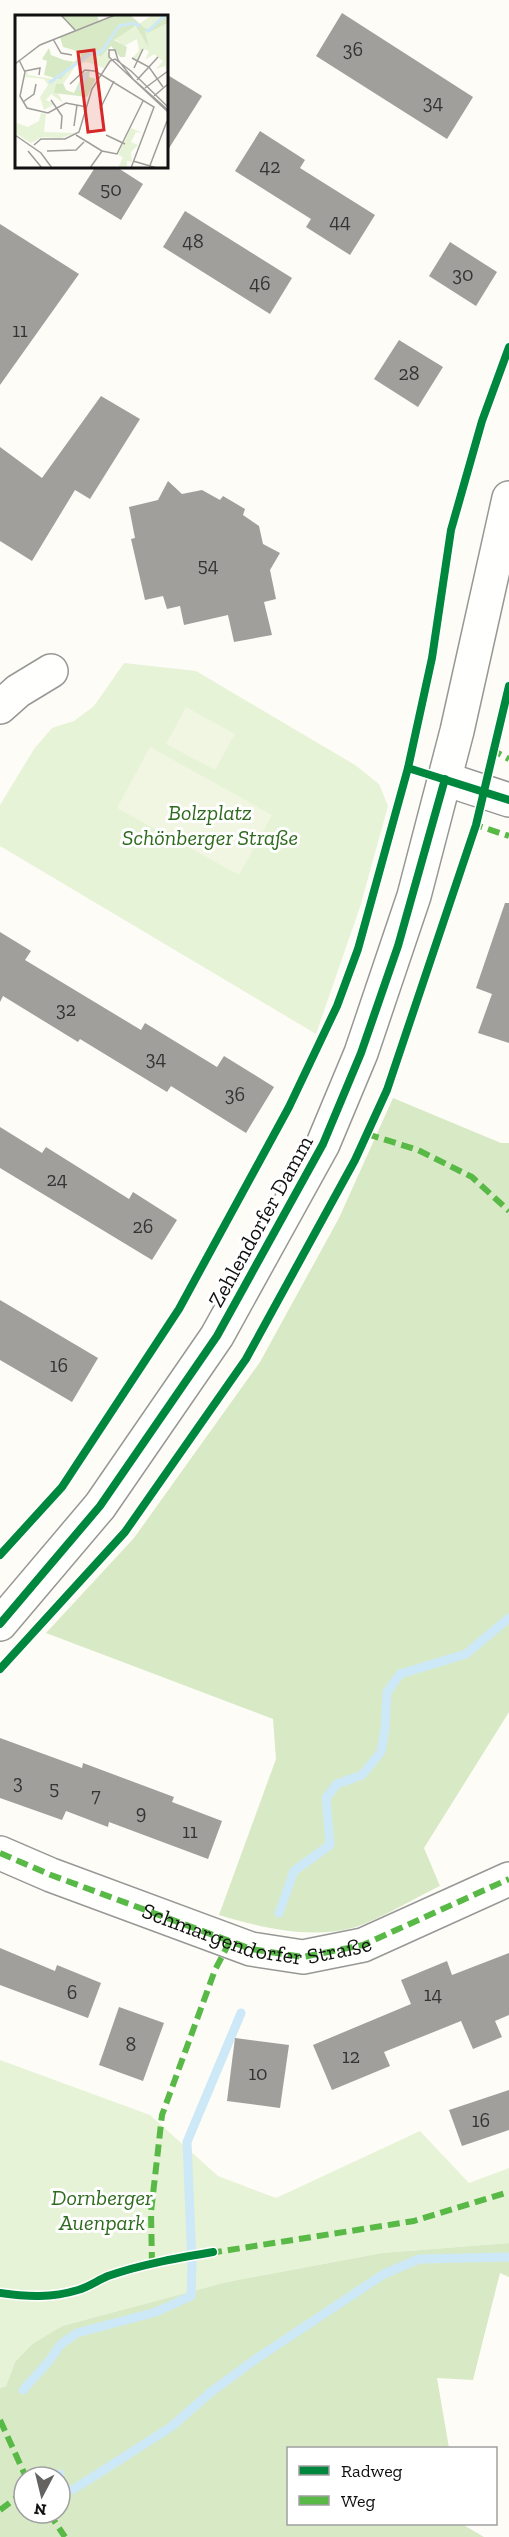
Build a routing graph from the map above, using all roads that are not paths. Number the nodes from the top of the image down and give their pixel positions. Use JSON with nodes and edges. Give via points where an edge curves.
{"nodes":[{"id":1,"x":509,"y":498,"type":"edge"},
{"id":2,"x":51,"y":671,"type":"dead end"},
{"id":3,"x":0,"y":707,"type":"edge"},
{"id":4,"x":445,"y":779,"type":"junction"},
{"id":5,"x":509,"y":800,"type":"edge"},
{"id":6,"x":0,"y":1624,"type":"edge"},
{"id":7,"x":0,"y":1853,"type":"edge"},
{"id":8,"x":509,"y":1879,"type":"edge"}],
"edges":[{"from":1,"to":4,"type":"street","name":"Zehlendorfer Damm"},
{"from":2,"to":3,"type":"street"},
{"from":4,"to":5,"type":"street"},
{"from":4,"to":6,"type":"street","name":"Zehlendorfer Damm","via":[[398,946],[361,1053],[323,1144],[217,1336],[100,1506]]},
{"from":7,"to":8,"type":"street","name":"Schmargendorfer Straße","via":[[251,1949],[303,1957],[363,1945]]}]}
